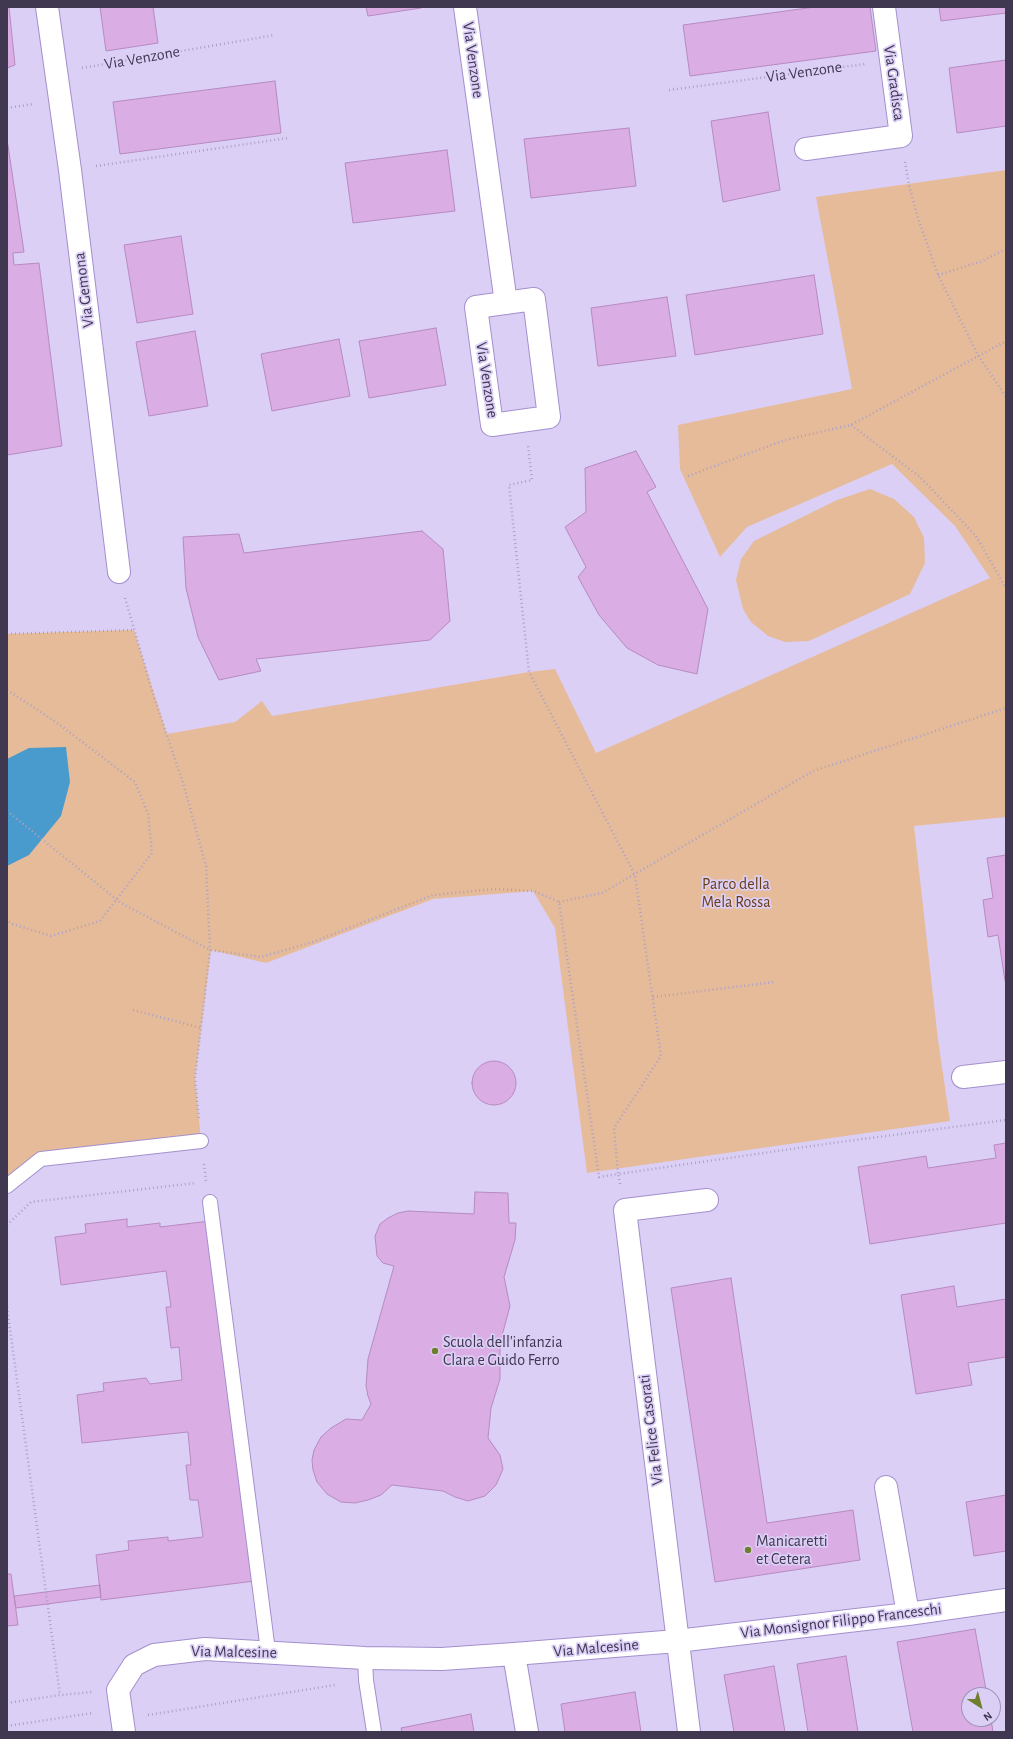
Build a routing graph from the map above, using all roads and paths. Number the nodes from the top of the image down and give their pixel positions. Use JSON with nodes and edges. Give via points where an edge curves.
{"nodes":[{"id":1,"x":47,"y":7,"type":"edge"},
{"id":2,"x":465,"y":7,"type":"edge"},
{"id":3,"x":884,"y":7,"type":"edge"},
{"id":4,"x":275,"y":35,"type":"dead end"},
{"id":5,"x":891,"y":60,"type":"junction"},
{"id":6,"x":56,"y":72,"type":"junction"},
{"id":7,"x":669,"y":90,"type":"dead end"},
{"id":8,"x":901,"y":136,"type":"junction"},
{"id":9,"x":288,"y":138,"type":"dead end"},
{"id":10,"x":806,"y":149,"type":"dead end"},
{"id":11,"x":70,"y":170,"type":"junction"},
{"id":12,"x":1006,"y":249,"type":"edge"},
{"id":13,"x":938,"y":276,"type":"junction"},
{"id":14,"x":506,"y":303,"type":"junction"},
{"id":15,"x":1006,"y":341,"type":"edge"},
{"id":16,"x":978,"y":356,"type":"junction"},
{"id":17,"x":1006,"y":397,"type":"edge"},
{"id":18,"x":525,"y":421,"type":"junction"},
{"id":19,"x":851,"y":425,"type":"junction"},
{"id":20,"x":688,"y":476,"type":"dead end"},
{"id":21,"x":119,"y":572,"type":"joint"},
{"id":22,"x":1006,"y":588,"type":"edge"},
{"id":23,"x":134,"y":630,"type":"junction"},
{"id":24,"x":7,"y":634,"type":"edge"},
{"id":25,"x":7,"y":690,"type":"edge"},
{"id":26,"x":1006,"y":708,"type":"edge"},
{"id":27,"x":7,"y":811,"type":"edge"},
{"id":28,"x":635,"y":875,"type":"junction"},
{"id":29,"x":559,"y":902,"type":"junction"},
{"id":30,"x":7,"y":920,"type":"edge"},
{"id":31,"x":210,"y":950,"type":"junction"},
{"id":32,"x":776,"y":982,"type":"dead end"},
{"id":33,"x":653,"y":997,"type":"junction"},
{"id":34,"x":133,"y":1010,"type":"dead end"},
{"id":35,"x":201,"y":1028,"type":"junction"},
{"id":36,"x":1006,"y":1072,"type":"edge"},
{"id":37,"x":962,"y":1077,"type":"dead end"},
{"id":38,"x":1006,"y":1120,"type":"edge"},
{"id":39,"x":201,"y":1141,"type":"junction"},
{"id":40,"x":618,"y":1174,"type":"junction"},
{"id":41,"x":198,"y":1182,"type":"dead end"},
{"id":42,"x":7,"y":1186,"type":"edge"},
{"id":43,"x":708,"y":1200,"type":"dead end"},
{"id":44,"x":210,"y":1202,"type":"joint"},
{"id":45,"x":625,"y":1210,"type":"junction"},
{"id":46,"x":7,"y":1225,"type":"edge"},
{"id":47,"x":7,"y":1308,"type":"edge"},
{"id":48,"x":886,"y":1487,"type":"dead end"},
{"id":49,"x":1006,"y":1600,"type":"edge"},
{"id":50,"x":908,"y":1614,"type":"junction"},
{"id":51,"x":677,"y":1641,"type":"junction"},
{"id":52,"x":268,"y":1651,"type":"junction"},
{"id":53,"x":514,"y":1654,"type":"junction"},
{"id":54,"x":365,"y":1658,"type":"junction"},
{"id":55,"x":366,"y":1680,"type":"junction"},
{"id":56,"x":60,"y":1695,"type":"junction"},
{"id":57,"x":7,"y":1703,"type":"edge"},
{"id":58,"x":121,"y":1712,"type":"edge"},
{"id":59,"x":7,"y":1726,"type":"edge"},
{"id":60,"x":374,"y":1732,"type":"edge"},
{"id":61,"x":527,"y":1732,"type":"edge"},
{"id":62,"x":689,"y":1732,"type":"edge"}],
"edges":[{"from":1,"to":6,"type":"street","name":"Via Gemona"},
{"from":2,"to":14,"type":"street","name":"Via Venzone"},
{"from":3,"to":5,"type":"street","name":"Via Gradisca"},
{"from":4,"to":6,"type":"path","name":"Via Venzone"},
{"from":5,"to":7,"type":"path","name":"Via Venzone"},
{"from":5,"to":8,"type":"street","name":"Via Gradisca"},
{"from":6,"to":11,"type":"street","name":"Via Gemona"},
{"from":8,"to":10,"type":"street","name":"Via Gradisca"},
{"from":8,"to":13,"type":"path","via":[[909,185]]},
{"from":9,"to":11,"type":"path"},
{"from":11,"to":21,"type":"street","name":"Via Gemona"},
{"from":12,"to":13,"type":"path","via":[[980,262]]},
{"from":13,"to":16,"type":"path"},
{"from":14,"to":18,"type":"street","name":"Via Venzone","via":[[534,299],[549,417]]},
{"from":14,"to":18,"type":"street","name":"Via Venzone","via":[[476,307],[492,425]]},
{"from":15,"to":16,"type":"path"},
{"from":16,"to":17,"type":"path"},
{"from":16,"to":19,"type":"path"},
{"from":18,"to":28,"type":"path","via":[[532,480],[509,485],[529,672]]},
{"from":19,"to":20,"type":"path","via":[[785,440]]},
{"from":19,"to":22,"type":"path","via":[[920,478],[976,536]]},
{"from":21,"to":23,"type":"path"},
{"from":23,"to":24,"type":"path"},
{"from":23,"to":31,"type":"path","via":[[184,786],[206,866]]},
{"from":25,"to":30,"type":"path","via":[[56,722],[135,782],[148,814],[152,853],[100,921],[51,936],[12,924]]},
{"from":26,"to":28,"type":"path","via":[[813,771]]},
{"from":27,"to":31,"type":"path","via":[[121,903]]},
{"from":28,"to":29,"type":"path","via":[[602,893]]},
{"from":28,"to":33,"type":"path"},
{"from":29,"to":31,"type":"path","via":[[534,891],[494,888],[433,895],[314,942],[261,957]]},
{"from":29,"to":40,"type":"path","via":[[599,1177]]},
{"from":31,"to":35,"type":"path"},
{"from":32,"to":33,"type":"path"},
{"from":33,"to":40,"type":"path","via":[[661,1056],[614,1128]]},
{"from":34,"to":35,"type":"path"},
{"from":35,"to":39,"type":"path","via":[[195,1078]]},
{"from":36,"to":37,"type":"street"},
{"from":38,"to":40,"type":"path"},
{"from":39,"to":42,"type":"lane","via":[[41,1159]]},
{"from":39,"to":44,"type":"path"},
{"from":40,"to":45,"type":"path"},
{"from":41,"to":46,"type":"path","via":[[31,1202]]},
{"from":43,"to":45,"type":"street"},
{"from":44,"to":52,"type":"lane"},
{"from":45,"to":51,"type":"street","name":"Via Felice Casorati"},
{"from":47,"to":56,"type":"path"},
{"from":48,"to":50,"type":"street"},
{"from":49,"to":50,"type":"street","name":"Via Monsignor Filippo Franceschi"},
{"from":50,"to":51,"type":"street","name":"Via Monsignor Filippo Franceschi"},
{"from":51,"to":53,"type":"street","name":"Via Malcesine"},
{"from":51,"to":62,"type":"street","name":"Via Felice Casorati"},
{"from":52,"to":54,"type":"street","name":"Via Malcesine"},
{"from":52,"to":58,"type":"street","name":"Via Malcesine","via":[[205,1649],[154,1655],[134,1665]]},
{"from":53,"to":54,"type":"street","name":"Via Malcesine","via":[[442,1659]]},
{"from":53,"to":61,"type":"street"},
{"from":54,"to":55,"type":"lane"},
{"from":55,"to":58,"type":"path"},
{"from":55,"to":60,"type":"lane"},
{"from":56,"to":57,"type":"path"},
{"from":56,"to":58,"type":"path"},
{"from":58,"to":59,"type":"path"}]}
